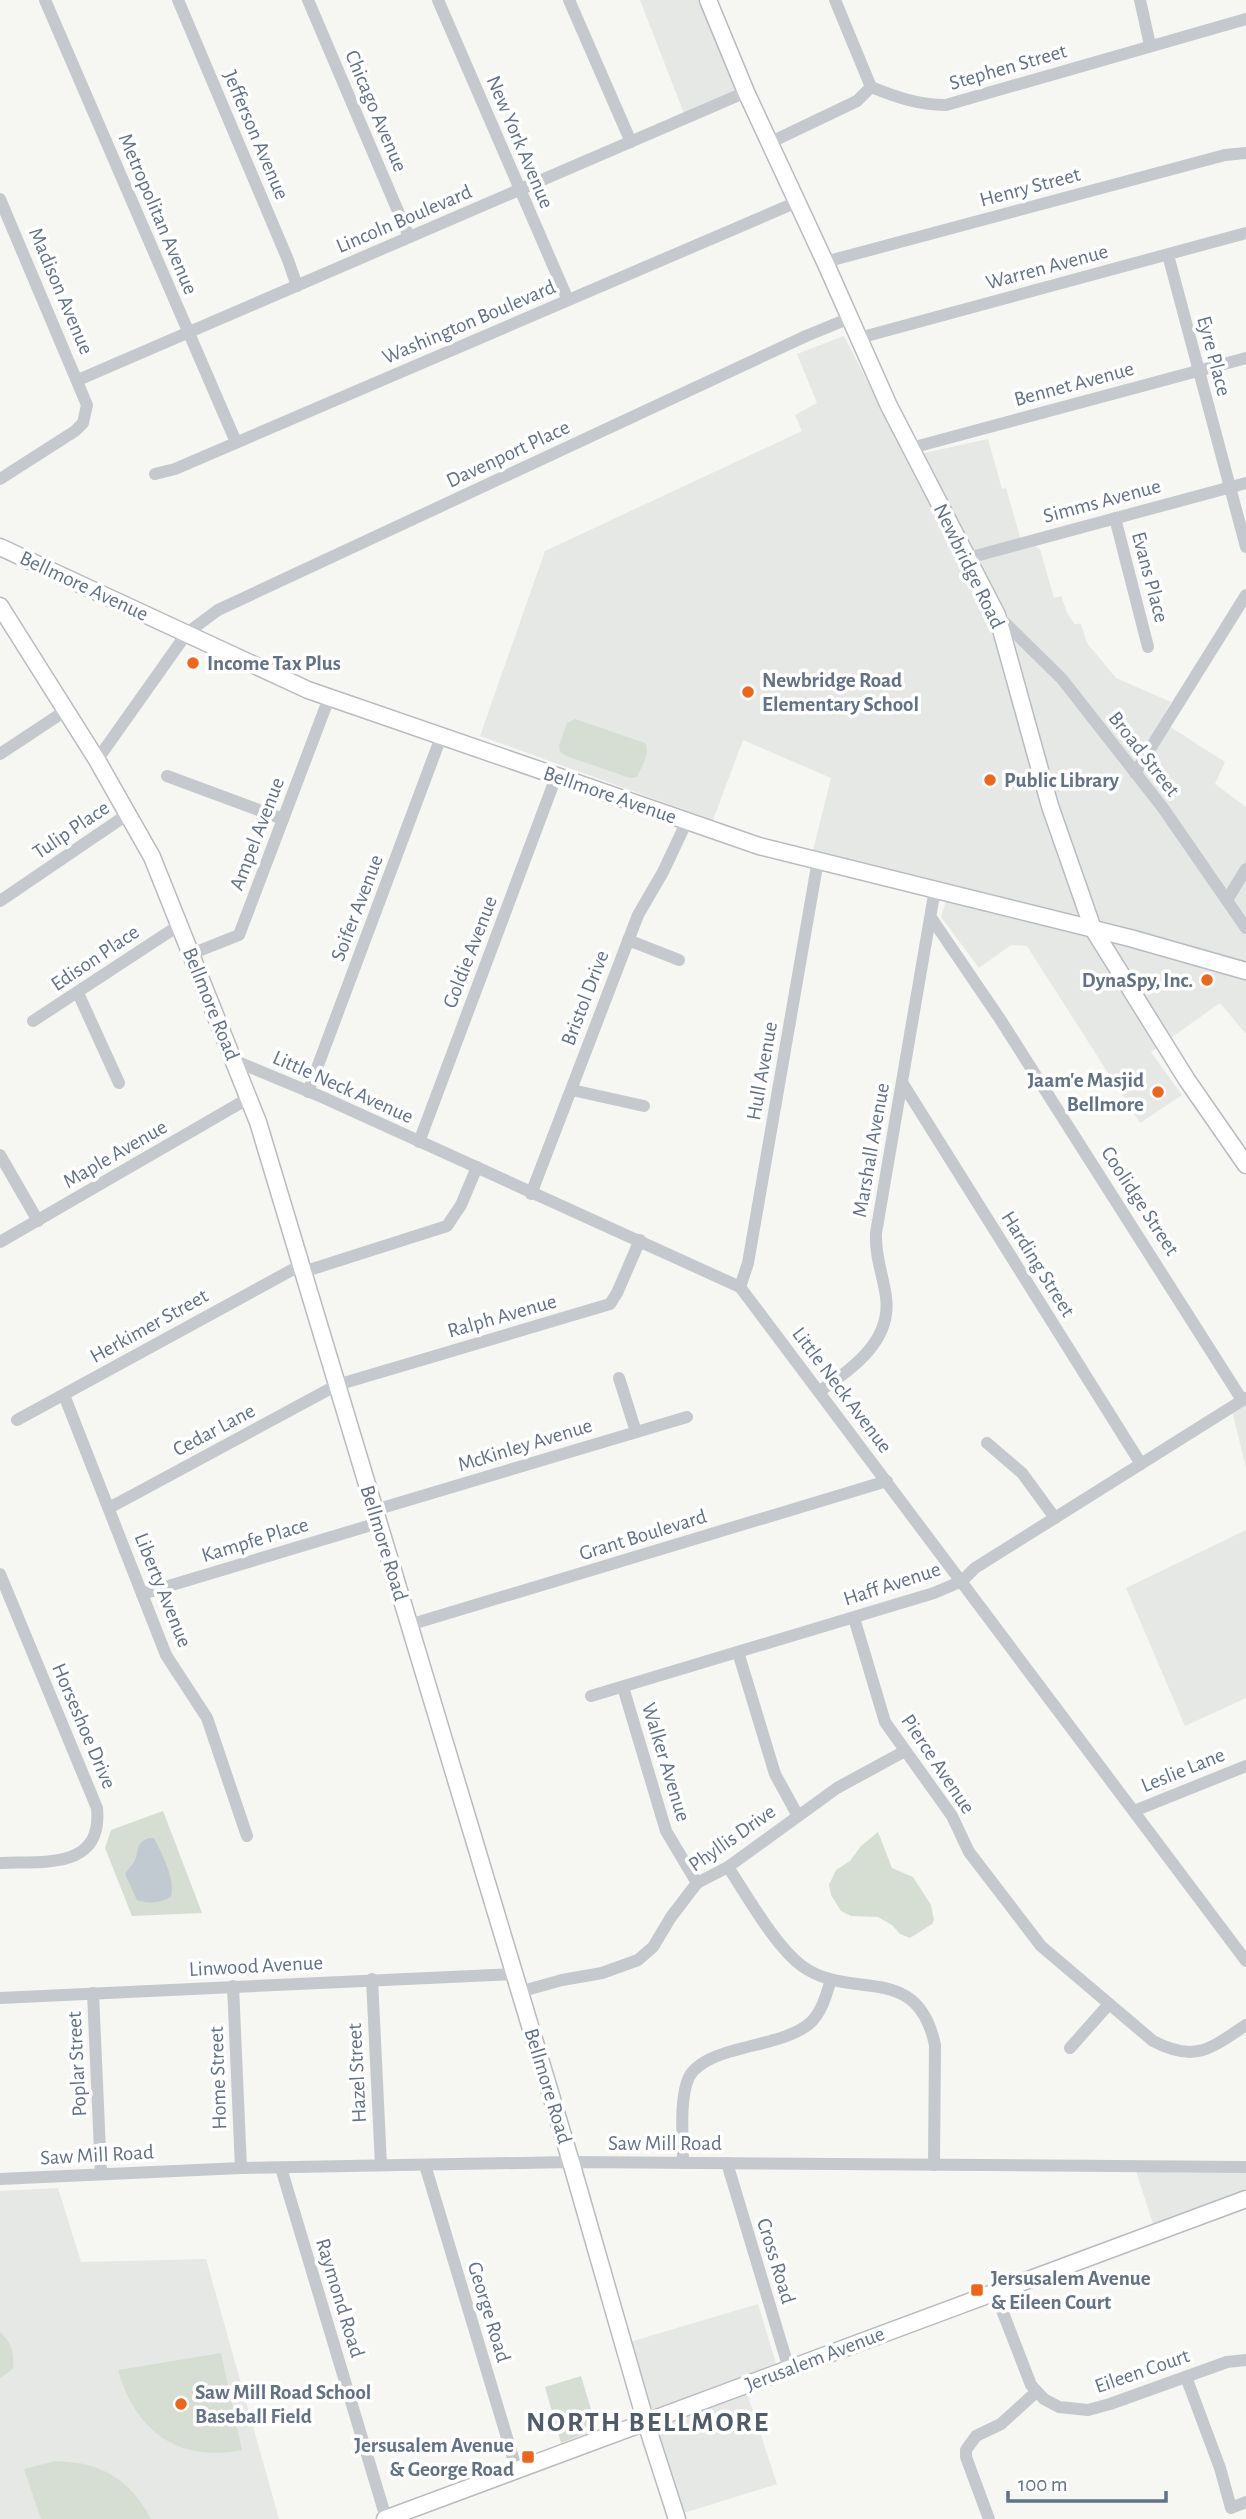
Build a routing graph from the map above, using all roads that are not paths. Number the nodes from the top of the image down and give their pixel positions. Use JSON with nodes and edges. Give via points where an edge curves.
{"nodes":[{"id":1,"x":45,"y":0,"type":"edge"},
{"id":2,"x":178,"y":0,"type":"edge"},
{"id":3,"x":308,"y":0,"type":"edge"},
{"id":4,"x":438,"y":0,"type":"edge"},
{"id":5,"x":569,"y":0,"type":"edge"},
{"id":6,"x":708,"y":0,"type":"edge"},
{"id":7,"x":835,"y":0,"type":"edge"},
{"id":8,"x":1140,"y":0,"type":"edge"},
{"id":9,"x":1246,"y":19,"type":"edge"},
{"id":10,"x":1150,"y":45,"type":"junction"},
{"id":11,"x":870,"y":87,"type":"junction"},
{"id":12,"x":746,"y":92,"type":"junction"},
{"id":13,"x":631,"y":142,"type":"junction"},
{"id":14,"x":769,"y":143,"type":"junction"},
{"id":15,"x":1246,"y":153,"type":"edge"},
{"id":16,"x":520,"y":190,"type":"junction"},
{"id":17,"x":0,"y":199,"type":"edge"},
{"id":18,"x":797,"y":202,"type":"junction"},
{"id":19,"x":1246,"y":233,"type":"edge"},
{"id":20,"x":409,"y":237,"type":"junction"},
{"id":21,"x":1168,"y":255,"type":"junction"},
{"id":22,"x":825,"y":262,"type":"junction"},
{"id":23,"x":296,"y":286,"type":"junction"},
{"id":24,"x":568,"y":300,"type":"junction"},
{"id":25,"x":850,"y":318,"type":"junction"},
{"id":26,"x":188,"y":332,"type":"junction"},
{"id":27,"x":859,"y":338,"type":"junction"},
{"id":28,"x":1246,"y":358,"type":"edge"},
{"id":29,"x":1199,"y":370,"type":"junction"},
{"id":30,"x":78,"y":380,"type":"junction"},
{"id":31,"x":236,"y":442,"type":"junction"},
{"id":32,"x":911,"y":448,"type":"junction"},
{"id":33,"x":155,"y":474,"type":"dead end"},
{"id":34,"x":0,"y":479,"type":"edge"},
{"id":35,"x":1246,"y":483,"type":"edge"},
{"id":36,"x":1230,"y":487,"type":"junction"},
{"id":37,"x":1115,"y":518,"type":"junction"},
{"id":38,"x":0,"y":547,"type":"edge"},
{"id":39,"x":1246,"y":547,"type":"edge"},
{"id":40,"x":968,"y":558,"type":"junction"},
{"id":41,"x":1246,"y":595,"type":"edge"},
{"id":42,"x":1,"y":608,"type":"edge"},
{"id":43,"x":997,"y":615,"type":"junction"},
{"id":44,"x":187,"y":633,"type":"junction"},
{"id":45,"x":1148,"y":647,"type":"dead end"},
{"id":46,"x":329,"y":698,"type":"junction"},
{"id":47,"x":65,"y":710,"type":"junction"},
{"id":48,"x":441,"y":737,"type":"junction"},
{"id":49,"x":0,"y":754,"type":"edge"},
{"id":50,"x":97,"y":760,"type":"junction"},
{"id":51,"x":1135,"y":774,"type":"junction"},
{"id":52,"x":167,"y":776,"type":"dead end"},
{"id":53,"x":556,"y":776,"type":"junction"},
{"id":54,"x":128,"y":814,"type":"junction"},
{"id":55,"x":283,"y":819,"type":"junction"},
{"id":56,"x":687,"y":821,"type":"junction"},
{"id":57,"x":818,"y":860,"type":"junction"},
{"id":58,"x":1246,"y":869,"type":"edge"},
{"id":59,"x":936,"y":889,"type":"junction"},
{"id":60,"x":1227,"y":900,"type":"junction"},
{"id":61,"x":0,"y":901,"type":"edge"},
{"id":62,"x":932,"y":919,"type":"junction"},
{"id":63,"x":178,"y":926,"type":"junction"},
{"id":64,"x":1246,"y":928,"type":"edge"},
{"id":65,"x":1093,"y":929,"type":"junction"},
{"id":66,"x":628,"y":940,"type":"junction"},
{"id":67,"x":191,"y":954,"type":"junction"},
{"id":68,"x":679,"y":960,"type":"dead end"},
{"id":69,"x":1246,"y":971,"type":"edge"},
{"id":70,"x":78,"y":993,"type":"junction"},
{"id":71,"x":33,"y":1021,"type":"dead end"},
{"id":72,"x":233,"y":1060,"type":"junction"},
{"id":73,"x":119,"y":1083,"type":"dead end"},
{"id":74,"x":903,"y":1084,"type":"junction"},
{"id":75,"x":572,"y":1090,"type":"junction"},
{"id":76,"x":308,"y":1092,"type":"junction"},
{"id":77,"x":249,"y":1098,"type":"junction"},
{"id":78,"x":644,"y":1106,"type":"dead end"},
{"id":79,"x":419,"y":1142,"type":"junction"},
{"id":80,"x":0,"y":1156,"type":"edge"},
{"id":81,"x":1246,"y":1165,"type":"edge"},
{"id":82,"x":477,"y":1167,"type":"junction"},
{"id":83,"x":531,"y":1194,"type":"junction"},
{"id":84,"x":38,"y":1221,"type":"junction"},
{"id":85,"x":640,"y":1240,"type":"junction"},
{"id":86,"x":0,"y":1242,"type":"edge"},
{"id":87,"x":302,"y":1268,"type":"junction"},
{"id":88,"x":740,"y":1287,"type":"junction"},
{"id":89,"x":620,"y":1378,"type":"dead end"},
{"id":90,"x":337,"y":1385,"type":"junction"},
{"id":91,"x":820,"y":1391,"type":"junction"},
{"id":92,"x":64,"y":1395,"type":"junction"},
{"id":93,"x":1244,"y":1399,"type":"edge"},
{"id":94,"x":687,"y":1416,"type":"dead end"},
{"id":95,"x":17,"y":1420,"type":"dead end"},
{"id":96,"x":636,"y":1432,"type":"junction"},
{"id":97,"x":987,"y":1443,"type":"dead end"},
{"id":98,"x":1141,"y":1464,"type":"junction"},
{"id":99,"x":887,"y":1481,"type":"junction"},
{"id":100,"x":109,"y":1508,"type":"junction"},
{"id":101,"x":377,"y":1516,"type":"junction"},
{"id":102,"x":1055,"y":1518,"type":"junction"},
{"id":103,"x":0,"y":1574,"type":"edge"},
{"id":104,"x":962,"y":1581,"type":"junction"},
{"id":105,"x":142,"y":1594,"type":"junction"},
{"id":106,"x":854,"y":1618,"type":"junction"},
{"id":107,"x":409,"y":1625,"type":"junction"},
{"id":108,"x":738,"y":1652,"type":"junction"},
{"id":109,"x":623,"y":1687,"type":"junction"},
{"id":110,"x":591,"y":1696,"type":"dead end"},
{"id":111,"x":905,"y":1751,"type":"junction"},
{"id":112,"x":1246,"y":1766,"type":"edge"},
{"id":113,"x":1134,"y":1811,"type":"junction"},
{"id":114,"x":798,"y":1816,"type":"junction"},
{"id":115,"x":247,"y":1836,"type":"dead end"},
{"id":116,"x":0,"y":1863,"type":"edge"},
{"id":117,"x":728,"y":1867,"type":"junction"},
{"id":118,"x":697,"y":1883,"type":"junction"},
{"id":119,"x":1246,"y":1961,"type":"edge"},
{"id":120,"x":513,"y":1973,"type":"junction"},
{"id":121,"x":372,"y":1979,"type":"junction"},
{"id":122,"x":831,"y":1980,"type":"junction"},
{"id":123,"x":233,"y":1986,"type":"junction"},
{"id":124,"x":519,"y":1992,"type":"junction"},
{"id":125,"x":93,"y":1993,"type":"junction"},
{"id":126,"x":0,"y":1998,"type":"edge"},
{"id":127,"x":1110,"y":2004,"type":"junction"},
{"id":128,"x":1246,"y":2025,"type":"edge"},
{"id":129,"x":1070,"y":2048,"type":"dead end"},
{"id":130,"x":571,"y":2162,"type":"junction"},
{"id":131,"x":683,"y":2163,"type":"junction"},
{"id":132,"x":727,"y":2163,"type":"junction"},
{"id":133,"x":381,"y":2165,"type":"junction"},
{"id":134,"x":425,"y":2165,"type":"junction"},
{"id":135,"x":934,"y":2165,"type":"junction"},
{"id":136,"x":1246,"y":2167,"type":"edge"},
{"id":137,"x":241,"y":2168,"type":"junction"},
{"id":138,"x":281,"y":2168,"type":"junction"},
{"id":139,"x":101,"y":2174,"type":"junction"},
{"id":140,"x":0,"y":2179,"type":"edge"},
{"id":141,"x":1246,"y":2199,"type":"edge"},
{"id":142,"x":995,"y":2292,"type":"junction"},
{"id":143,"x":1246,"y":2360,"type":"edge"},
{"id":144,"x":789,"y":2369,"type":"junction"},
{"id":145,"x":1186,"y":2377,"type":"junction"},
{"id":146,"x":1036,"y":2392,"type":"junction"},
{"id":147,"x":646,"y":2423,"type":"junction"},
{"id":148,"x":517,"y":2471,"type":"junction"},
{"id":149,"x":1246,"y":2502,"type":"edge"},
{"id":150,"x":385,"y":2519,"type":"edge"},
{"id":151,"x":677,"y":2519,"type":"edge"},
{"id":152,"x":989,"y":2519,"type":"edge"}],
"edges":[{"from":1,"to":26,"type":"street","name":"Metropolitan Avenue"},
{"from":2,"to":23,"type":"street","name":"Jefferson Avenue"},
{"from":3,"to":20,"type":"street","name":"Chicago Avenue"},
{"from":4,"to":16,"type":"street","name":"New York Avenue"},
{"from":5,"to":13,"type":"street"},
{"from":6,"to":12,"type":"main road","name":"Newbridge Road"},
{"from":7,"to":11,"type":"street"},
{"from":8,"to":10,"type":"street"},
{"from":9,"to":10,"type":"street","name":"Stephen Street"},
{"from":10,"to":11,"type":"street","name":"Stephen Street","via":[[946,105],[911,102]]},
{"from":11,"to":14,"type":"street","via":[[857,101]]},
{"from":12,"to":13,"type":"street","name":"Lincoln Boulevard"},
{"from":12,"to":14,"type":"main road","name":"Newbridge Road"},
{"from":13,"to":16,"type":"street","name":"Lincoln Boulevard"},
{"from":14,"to":18,"type":"main road","name":"Newbridge Road"},
{"from":15,"to":22,"type":"street","name":"Henry Street"},
{"from":16,"to":20,"type":"street","name":"Lincoln Boulevard"},
{"from":16,"to":24,"type":"street","name":"New York Avenue"},
{"from":17,"to":30,"type":"street","name":"Madison Avenue"},
{"from":18,"to":22,"type":"main road","name":"Newbridge Road"},
{"from":18,"to":24,"type":"street","name":"Washington Boulevard"},
{"from":19,"to":21,"type":"street","name":"Warren Avenue"},
{"from":20,"to":23,"type":"street","name":"Lincoln Boulevard"},
{"from":21,"to":27,"type":"street","name":"Warren Avenue"},
{"from":21,"to":29,"type":"street","name":"Eyre Place"},
{"from":22,"to":25,"type":"main road","name":"Newbridge Road"},
{"from":23,"to":26,"type":"street","name":"Lincoln Boulevard"},
{"from":24,"to":31,"type":"street","name":"Washington Boulevard"},
{"from":25,"to":27,"type":"main road","name":"Newbridge Road"},
{"from":25,"to":44,"type":"street","name":"Davenport Place","via":[[218,610]]},
{"from":26,"to":30,"type":"street","name":"Lincoln Boulevard"},
{"from":26,"to":31,"type":"street","name":"Metropolitan Avenue"},
{"from":27,"to":32,"type":"main road","name":"Newbridge Road"},
{"from":28,"to":29,"type":"street","name":"Bennet Avenue"},
{"from":29,"to":32,"type":"street","name":"Bennet Avenue"},
{"from":29,"to":36,"type":"street","name":"Eyre Place"},
{"from":30,"to":34,"type":"street","name":"Madison Avenue","via":[[86,399],[83,423]]},
{"from":31,"to":33,"type":"street","name":"Washington Boulevard"},
{"from":32,"to":40,"type":"main road","name":"Newbridge Road"},
{"from":35,"to":36,"type":"street","name":"Simms Avenue"},
{"from":36,"to":37,"type":"street","name":"Simms Avenue"},
{"from":36,"to":39,"type":"street","name":"Eyre Place"},
{"from":37,"to":40,"type":"street","name":"Simms Avenue"},
{"from":37,"to":45,"type":"street","name":"Evans Place"},
{"from":38,"to":44,"type":"main road","name":"Bellmore Avenue"},
{"from":40,"to":43,"type":"main road","name":"Newbridge Road"},
{"from":41,"to":51,"type":"street"},
{"from":42,"to":47,"type":"main road","name":"Bellmore Road"},
{"from":43,"to":51,"type":"street","name":"Broad Street","via":[[1062,679]]},
{"from":43,"to":65,"type":"main road","name":"Newbridge Road","via":[[1049,806]]},
{"from":44,"to":46,"type":"main road","name":"Bellmore Avenue"},
{"from":44,"to":50,"type":"street","name":"Davenport Place"},
{"from":46,"to":48,"type":"main road","name":"Bellmore Avenue"},
{"from":46,"to":55,"type":"street","name":"Ampel Avenue"},
{"from":47,"to":49,"type":"street"},
{"from":47,"to":50,"type":"main road","name":"Bellmore Road"},
{"from":48,"to":53,"type":"main road","name":"Bellmore Avenue"},
{"from":48,"to":76,"type":"street","name":"Soifer Avenue"},
{"from":50,"to":54,"type":"main road","name":"Bellmore Road"},
{"from":51,"to":60,"type":"street","name":"Broad Street"},
{"from":52,"to":55,"type":"street"},
{"from":53,"to":56,"type":"main road","name":"Bellmore Avenue"},
{"from":53,"to":79,"type":"street","name":"Goldie Avenue"},
{"from":54,"to":61,"type":"street","name":"Tulip Place"},
{"from":54,"to":63,"type":"main road","name":"Bellmore Road","via":[[152,857]]},
{"from":55,"to":67,"type":"street","name":"Ampel Avenue","via":[[239,936]]},
{"from":56,"to":57,"type":"main road","name":"Bellmore Avenue"},
{"from":56,"to":66,"type":"street","name":"Bristol Drive"},
{"from":57,"to":59,"type":"main road","name":"Bellmore Avenue"},
{"from":57,"to":88,"type":"street","name":"Hull Avenue","via":[[748,1263]]},
{"from":58,"to":60,"type":"street"},
{"from":59,"to":62,"type":"street","name":"Marshall Avenue"},
{"from":59,"to":65,"type":"main road","name":"Bellmore Avenue"},
{"from":60,"to":64,"type":"street","name":"Broad Street"},
{"from":62,"to":74,"type":"street","name":"Marshall Avenue"},
{"from":62,"to":93,"type":"street","name":"Coolidge Street"},
{"from":63,"to":67,"type":"main road","name":"Bellmore Road"},
{"from":63,"to":70,"type":"street","name":"Edison Place"},
{"from":65,"to":69,"type":"main road","name":"Bellmore Avenue"},
{"from":65,"to":81,"type":"main road","name":"Newbridge Road"},
{"from":66,"to":68,"type":"street"},
{"from":66,"to":75,"type":"street","name":"Bristol Drive"},
{"from":67,"to":72,"type":"main road","name":"Bellmore Road"},
{"from":70,"to":71,"type":"street","name":"Edison Place"},
{"from":70,"to":73,"type":"street"},
{"from":72,"to":76,"type":"street","name":"Little Neck Avenue"},
{"from":72,"to":77,"type":"main road","name":"Bellmore Road"},
{"from":74,"to":91,"type":"street","name":"Marshall Avenue","via":[[876,1233],[886,1298],[883,1327],[866,1355]]},
{"from":74,"to":98,"type":"street","name":"Harding Street"},
{"from":75,"to":78,"type":"street"},
{"from":75,"to":83,"type":"street","name":"Bristol Drive"},
{"from":76,"to":79,"type":"street","name":"Little Neck Avenue"},
{"from":77,"to":84,"type":"street","name":"Maple Avenue"},
{"from":77,"to":87,"type":"main road","name":"Bellmore Road"},
{"from":79,"to":82,"type":"street","name":"Little Neck Avenue"},
{"from":80,"to":84,"type":"street"},
{"from":82,"to":83,"type":"street","name":"Little Neck Avenue"},
{"from":82,"to":87,"type":"street","name":"Herkimer Street","via":[[447,1226]]},
{"from":83,"to":85,"type":"street","name":"Little Neck Avenue"},
{"from":84,"to":86,"type":"street","name":"Maple Avenue"},
{"from":85,"to":88,"type":"street","name":"Little Neck Avenue"},
{"from":85,"to":90,"type":"street","name":"Ralph Avenue","via":[[610,1304]]},
{"from":87,"to":90,"type":"main road","name":"Bellmore Road"},
{"from":87,"to":92,"type":"street","name":"Herkimer Street"},
{"from":88,"to":91,"type":"street","name":"Little Neck Avenue"},
{"from":89,"to":96,"type":"street"},
{"from":90,"to":100,"type":"street","name":"Cedar Lane"},
{"from":90,"to":101,"type":"main road","name":"Bellmore Road"},
{"from":91,"to":99,"type":"street","name":"Little Neck Avenue"},
{"from":92,"to":95,"type":"street","name":"Herkimer Street"},
{"from":92,"to":100,"type":"street","name":"Liberty Avenue"},
{"from":93,"to":98,"type":"street","name":"Haff Avenue"},
{"from":94,"to":96,"type":"street","name":"McKinley Avenue"},
{"from":96,"to":101,"type":"street","name":"McKinley Avenue"},
{"from":97,"to":102,"type":"street","via":[[1021,1474]]},
{"from":98,"to":102,"type":"street","name":"Haff Avenue"},
{"from":99,"to":104,"type":"street","name":"Little Neck Avenue"},
{"from":99,"to":107,"type":"street","name":"Grant Boulevard"},
{"from":100,"to":105,"type":"street","name":"Liberty Avenue"},
{"from":101,"to":105,"type":"street","name":"Kampfe Place"},
{"from":101,"to":107,"type":"main road","name":"Bellmore Road"},
{"from":102,"to":104,"type":"street","name":"Haff Avenue"},
{"from":103,"to":116,"type":"street","name":"Horseshoe Drive","via":[[97,1808],[99,1826],[93,1841],[79,1855]]},
{"from":104,"to":106,"type":"street","name":"Haff Avenue"},
{"from":104,"to":113,"type":"street","name":"Little Neck Avenue"},
{"from":105,"to":115,"type":"street","name":"Liberty Avenue","via":[[166,1656],[207,1718]]},
{"from":106,"to":108,"type":"street","name":"Haff Avenue"},
{"from":106,"to":111,"type":"street","name":"Pierce Avenue","via":[[885,1722]]},
{"from":107,"to":120,"type":"main road","name":"Bellmore Road"},
{"from":108,"to":109,"type":"street","name":"Haff Avenue"},
{"from":108,"to":114,"type":"street","via":[[775,1774]]},
{"from":109,"to":110,"type":"street","name":"Haff Avenue"},
{"from":109,"to":118,"type":"street","name":"Walker Avenue","via":[[667,1830]]},
{"from":111,"to":114,"type":"street","name":"Phyllis Drive","via":[[837,1788]]},
{"from":111,"to":127,"type":"street","name":"Pierce Avenue","via":[[952,1816],[969,1852],[1041,1946]]},
{"from":112,"to":113,"type":"street","name":"Leslie Lane"},
{"from":113,"to":119,"type":"street","name":"Little Neck Avenue"},
{"from":114,"to":117,"type":"street","name":"Phyllis Drive"},
{"from":117,"to":118,"type":"street","name":"Phyllis Drive"},
{"from":117,"to":122,"type":"street","via":[[795,1960]]},
{"from":118,"to":124,"type":"street","name":"Phyllis Drive","via":[[653,1947],[638,1960]]},
{"from":120,"to":121,"type":"street","name":"Linwood Avenue"},
{"from":120,"to":124,"type":"main road","name":"Bellmore Road"},
{"from":121,"to":123,"type":"street","name":"Linwood Avenue"},
{"from":121,"to":133,"type":"street","name":"Hazel Street"},
{"from":122,"to":131,"type":"street","via":[[824,2003],[809,2024],[698,2066],[684,2095]]},
{"from":122,"to":135,"type":"street","via":[[886,1987],[905,1996],[924,2014],[934,2045]]},
{"from":123,"to":125,"type":"street","name":"Linwood Avenue"},
{"from":123,"to":137,"type":"street","name":"Home Street"},
{"from":124,"to":130,"type":"main road","name":"Bellmore Road"},
{"from":125,"to":126,"type":"street","name":"Linwood Avenue"},
{"from":125,"to":139,"type":"street","name":"Poplar Street"},
{"from":127,"to":128,"type":"street","name":"Pierce Avenue","via":[[1153,2041],[1185,2053],[1206,2049]]},
{"from":127,"to":129,"type":"street"},
{"from":130,"to":131,"type":"street","name":"Saw Mill Road"},
{"from":130,"to":134,"type":"street","name":"Saw Mill Road"},
{"from":130,"to":147,"type":"main road","name":"Bellmore Road"},
{"from":131,"to":132,"type":"street","name":"Saw Mill Road"},
{"from":132,"to":135,"type":"street","name":"Saw Mill Road"},
{"from":132,"to":144,"type":"street","name":"Cross Road"},
{"from":133,"to":134,"type":"street","name":"Saw Mill Road"},
{"from":133,"to":138,"type":"street","name":"Saw Mill Road"},
{"from":134,"to":148,"type":"street","name":"George Road"},
{"from":135,"to":136,"type":"street","name":"Saw Mill Road"},
{"from":137,"to":138,"type":"street","name":"Saw Mill Road"},
{"from":137,"to":139,"type":"street","name":"Saw Mill Road"},
{"from":138,"to":150,"type":"street","name":"Raymond Road"},
{"from":139,"to":140,"type":"street","name":"Saw Mill Road"},
{"from":141,"to":142,"type":"main road","name":"Jerusalem Avenue"},
{"from":142,"to":144,"type":"main road","name":"Jerusalem Avenue"},
{"from":142,"to":146,"type":"street"},
{"from":143,"to":145,"type":"street","name":"Eileen Court"},
{"from":144,"to":147,"type":"main road","name":"Jerusalem Avenue"},
{"from":145,"to":146,"type":"street","name":"Eileen Court","via":[[1088,2410],[1059,2407]]},
{"from":145,"to":149,"type":"street","via":[[1231,2508]]},
{"from":146,"to":152,"type":"street","via":[[1001,2424],[976,2436],[966,2450]]},
{"from":147,"to":148,"type":"main road","name":"Jerusalem Avenue"},
{"from":147,"to":151,"type":"main road","name":"Bellmore Road"},
{"from":148,"to":150,"type":"main road","name":"Jerusalem Avenue"}]}
